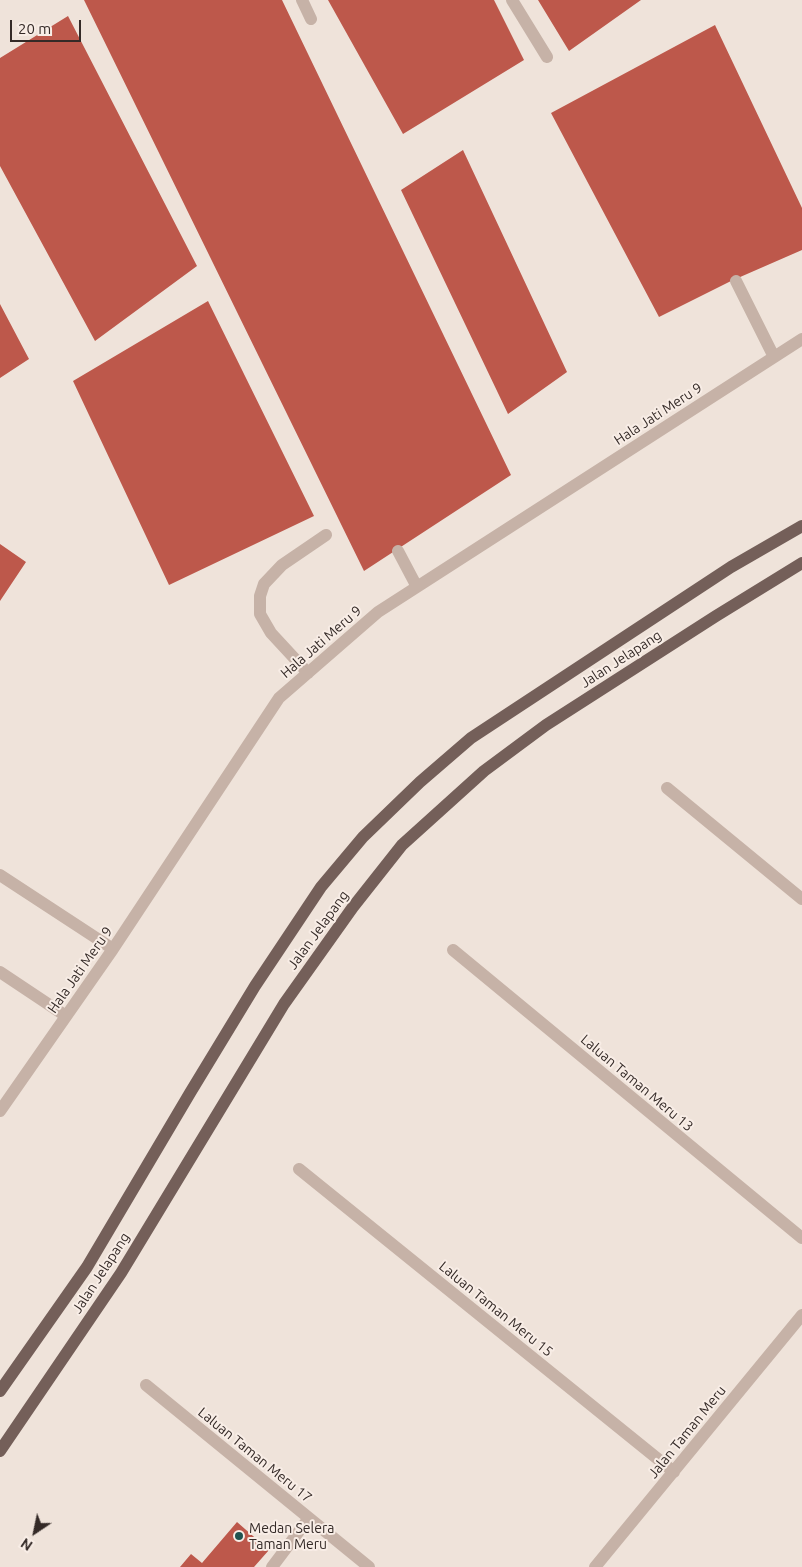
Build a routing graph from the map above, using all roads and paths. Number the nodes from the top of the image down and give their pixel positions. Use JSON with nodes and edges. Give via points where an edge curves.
{"nodes":[{"id":1,"x":302,"y":0,"type":"edge"},
{"id":2,"x":512,"y":0,"type":"edge"},
{"id":3,"x":311,"y":19,"type":"dead end"},
{"id":4,"x":547,"y":56,"type":"dead end"},
{"id":5,"x":736,"y":282,"type":"dead end"},
{"id":6,"x":802,"y":339,"type":"edge"},
{"id":7,"x":774,"y":357,"type":"junction"},
{"id":8,"x":802,"y":526,"type":"edge"},
{"id":9,"x":326,"y":535,"type":"dead end"},
{"id":10,"x":398,"y":551,"type":"dead end"},
{"id":11,"x":802,"y":563,"type":"edge"},
{"id":12,"x":417,"y":587,"type":"junction"},
{"id":13,"x":308,"y":672,"type":"junction"},
{"id":14,"x":667,"y":788,"type":"dead end"},
{"id":15,"x":0,"y":875,"type":"edge"},
{"id":16,"x":802,"y":899,"type":"edge"},
{"id":17,"x":113,"y":949,"type":"junction"},
{"id":18,"x":453,"y":950,"type":"dead end"},
{"id":19,"x":0,"y":972,"type":"edge"},
{"id":20,"x":66,"y":1016,"type":"junction"},
{"id":21,"x":0,"y":1111,"type":"edge"},
{"id":22,"x":299,"y":1169,"type":"dead end"},
{"id":23,"x":802,"y":1238,"type":"edge"},
{"id":24,"x":802,"y":1315,"type":"edge"},
{"id":25,"x":146,"y":1385,"type":"dead end"},
{"id":26,"x":0,"y":1391,"type":"edge"},
{"id":27,"x":0,"y":1451,"type":"edge"},
{"id":28,"x":674,"y":1472,"type":"junction"},
{"id":29,"x":309,"y":1518,"type":"junction"},
{"id":30,"x":272,"y":1567,"type":"edge"},
{"id":31,"x":369,"y":1567,"type":"edge"},
{"id":32,"x":595,"y":1567,"type":"edge"}],
"edges":[{"from":1,"to":3,"type":"street"},
{"from":2,"to":4,"type":"street"},
{"from":5,"to":7,"type":"street"},
{"from":6,"to":7,"type":"street","name":"Hala Jati Meru 9"},
{"from":7,"to":12,"type":"street","name":"Hala Jati Meru 9"},
{"from":8,"to":26,"type":"main road","name":"Jalan Jelapang","via":[[732,567],[471,738],[363,837],[321,887],[255,986],[87,1267]]},
{"from":9,"to":13,"type":"street","via":[[282,565],[264,584],[260,596],[260,614],[271,633]]},
{"from":10,"to":12,"type":"street"},
{"from":11,"to":27,"type":"main road","name":"Jalan Jelapang","via":[[546,725],[484,771],[402,845],[352,907],[284,1004],[121,1273]]},
{"from":12,"to":13,"type":"street","name":"Hala Jati Meru 9","via":[[378,612]]},
{"from":13,"to":17,"type":"street","name":"Hala Jati Meru 9","via":[[279,698]]},
{"from":14,"to":16,"type":"street"},
{"from":15,"to":17,"type":"street"},
{"from":17,"to":20,"type":"street","name":"Hala Jati Meru 9"},
{"from":18,"to":23,"type":"street","name":"Laluan Taman Meru 13"},
{"from":19,"to":20,"type":"street"},
{"from":20,"to":21,"type":"street","name":"Hala Jati Meru 9"},
{"from":22,"to":28,"type":"street","name":"Laluan Taman Meru 15"},
{"from":24,"to":28,"type":"street","name":"Jalan Taman Meru"},
{"from":25,"to":29,"type":"street","name":"Laluan Taman Meru 17"},
{"from":28,"to":32,"type":"street","name":"Jalan Taman Meru"},
{"from":29,"to":30,"type":"street"},
{"from":29,"to":31,"type":"street","name":"Laluan Taman Meru 17"}]}
